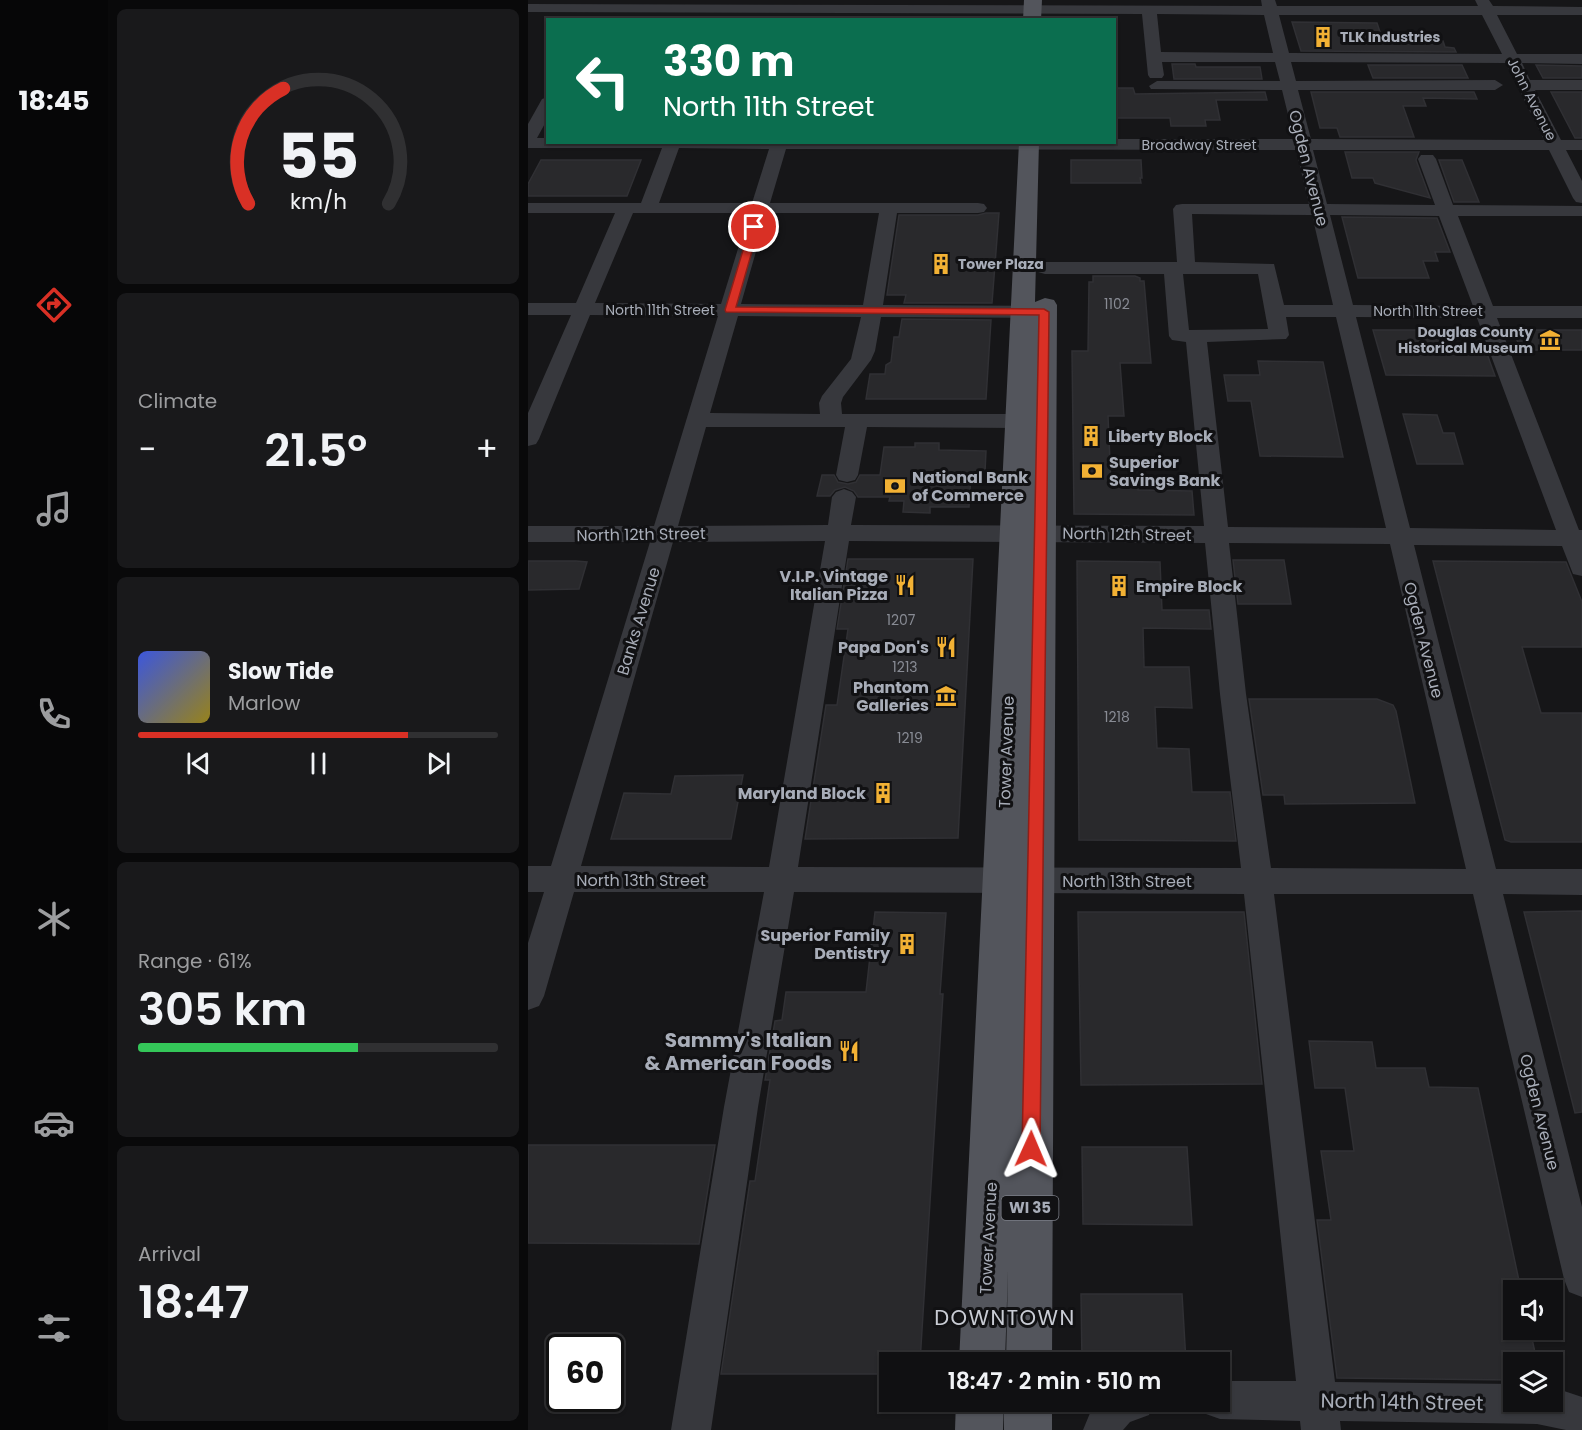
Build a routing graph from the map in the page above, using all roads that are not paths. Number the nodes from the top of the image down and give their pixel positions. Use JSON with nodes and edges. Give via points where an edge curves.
{"nodes":[{"id":1,"x":1269,"y":6,"type":"edge"},
{"id":2,"x":1485,"y":6,"type":"edge"},
{"id":3,"x":532,"y":10,"type":"edge"},
{"id":4,"x":1041,"y":10,"type":"edge"},
{"id":5,"x":1149,"y":11,"type":"junction"},
{"id":6,"x":1582,"y":12,"type":"edge"},
{"id":7,"x":595,"y":14,"type":"edge"},
{"id":8,"x":817,"y":14,"type":"edge"},
{"id":9,"x":1154,"y":57,"type":"junction"},
{"id":10,"x":1282,"y":58,"type":"junction"},
{"id":11,"x":1512,"y":59,"type":"junction"},
{"id":12,"x":1582,"y":59,"type":"edge"},
{"id":13,"x":1288,"y":85,"type":"junction"},
{"id":14,"x":1495,"y":85,"type":"dead end"},
{"id":15,"x":1525,"y":85,"type":"junction"},
{"id":16,"x":1582,"y":85,"type":"edge"},
{"id":17,"x":546,"y":106,"type":"edge"},
{"id":18,"x":528,"y":141,"type":"edge"},
{"id":19,"x":546,"y":141,"type":"edge"},
{"id":20,"x":672,"y":144,"type":"edge"},
{"id":21,"x":779,"y":144,"type":"edge"},
{"id":22,"x":1039,"y":144,"type":"edge"},
{"id":23,"x":1039,"y":144,"type":"edge"},
{"id":24,"x":1116,"y":144,"type":"edge"},
{"id":25,"x":1303,"y":145,"type":"junction"},
{"id":26,"x":1556,"y":145,"type":"junction"},
{"id":27,"x":1582,"y":146,"type":"edge"},
{"id":28,"x":1427,"y":159,"type":"dead end"},
{"id":29,"x":1582,"y":198,"type":"edge"},
{"id":30,"x":528,"y":208,"type":"edge"},
{"id":31,"x":626,"y":208,"type":"junction"},
{"id":32,"x":648,"y":208,"type":"junction"},
{"id":33,"x":760,"y":208,"type":"junction"},
{"id":34,"x":889,"y":208,"type":"junction"},
{"id":35,"x":978,"y":208,"type":"dead end"},
{"id":36,"x":1319,"y":210,"type":"junction"},
{"id":37,"x":1447,"y":210,"type":"junction"},
{"id":38,"x":1582,"y":211,"type":"edge"},
{"id":39,"x":1179,"y":265,"type":"junction"},
{"id":40,"x":1045,"y":268,"type":"junction"},
{"id":41,"x":528,"y":309,"type":"edge"},
{"id":42,"x":584,"y":309,"type":"junction"},
{"id":43,"x":730,"y":310,"type":"junction"},
{"id":44,"x":1274,"y":310,"type":"junction"},
{"id":45,"x":873,"y":311,"type":"junction"},
{"id":46,"x":1344,"y":311,"type":"junction"},
{"id":47,"x":1033,"y":312,"type":"junction"},
{"id":48,"x":1485,"y":312,"type":"junction"},
{"id":49,"x":1582,"y":312,"type":"edge"},
{"id":50,"x":1196,"y":336,"type":"junction"},
{"id":51,"x":698,"y":420,"type":"junction"},
{"id":52,"x":832,"y":421,"type":"junction"},
{"id":53,"x":857,"y":421,"type":"junction"},
{"id":54,"x":1018,"y":421,"type":"junction"},
{"id":55,"x":528,"y":439,"type":"edge"},
{"id":56,"x":837,"y":533,"type":"junction"},
{"id":57,"x":528,"y":534,"type":"edge"},
{"id":58,"x":664,"y":534,"type":"junction"},
{"id":59,"x":1028,"y":534,"type":"junction"},
{"id":60,"x":1217,"y":535,"type":"junction"},
{"id":61,"x":1399,"y":537,"type":"junction"},
{"id":62,"x":1576,"y":538,"type":"edge"},
{"id":63,"x":1582,"y":568,"type":"edge"},
{"id":64,"x":528,"y":879,"type":"edge"},
{"id":65,"x":562,"y":879,"type":"junction"},
{"id":66,"x":781,"y":880,"type":"junction"},
{"id":67,"x":1019,"y":881,"type":"junction"},
{"id":68,"x":1258,"y":881,"type":"junction"},
{"id":69,"x":1483,"y":882,"type":"junction"},
{"id":70,"x":1582,"y":882,"type":"edge"},
{"id":71,"x":528,"y":996,"type":"edge"},
{"id":72,"x":1582,"y":1280,"type":"edge"},
{"id":73,"x":983,"y":1352,"type":"edge"},
{"id":74,"x":1029,"y":1352,"type":"edge"},
{"id":75,"x":1230,"y":1402,"type":"edge"},
{"id":76,"x":980,"y":1412,"type":"edge"},
{"id":77,"x":1028,"y":1412,"type":"edge"},
{"id":78,"x":1110,"y":1412,"type":"edge"},
{"id":79,"x":1319,"y":1415,"type":"edge"},
{"id":80,"x":1582,"y":1417,"type":"edge"},
{"id":81,"x":691,"y":1430,"type":"edge"},
{"id":82,"x":980,"y":1430,"type":"edge"},
{"id":83,"x":1028,"y":1430,"type":"edge"},
{"id":84,"x":1103,"y":1430,"type":"edge"}],
"edges":[{"from":1,"to":2,"type":"street"},
{"from":1,"to":5,"type":"street"},
{"from":1,"to":10,"type":"street","name":"Ogden Avenue"},
{"from":2,"to":6,"type":"street"},
{"from":2,"to":11,"type":"street","name":"John Avenue"},
{"from":3,"to":7,"type":"street"},
{"from":4,"to":5,"type":"street"},
{"from":4,"to":8,"type":"street"},
{"from":5,"to":9,"type":"street"},
{"from":7,"to":8,"type":"street"},
{"from":9,"to":10,"type":"street"},
{"from":9,"to":13,"type":"street","via":[[1157,89]]},
{"from":10,"to":11,"type":"street"},
{"from":10,"to":13,"type":"street","name":"Ogden Avenue"},
{"from":11,"to":12,"type":"street"},
{"from":11,"to":15,"type":"street","name":"John Avenue"},
{"from":13,"to":14,"type":"street"},
{"from":13,"to":25,"type":"street","name":"Ogden Avenue"},
{"from":15,"to":16,"type":"street"},
{"from":15,"to":26,"type":"street","name":"John Avenue"},
{"from":17,"to":18,"type":"street"},
{"from":18,"to":19,"type":"street","name":"Broadway Street"},
{"from":20,"to":32,"type":"street"},
{"from":21,"to":33,"type":"street","name":"Banks Avenue"},
{"from":22,"to":40,"type":"main road","name":"Tower Avenue","number":"WI 35"},
{"from":23,"to":47,"type":"main road","name":"Tower Avenue","number":"WI 35"},
{"from":24,"to":25,"type":"street","name":"Broadway Street"},
{"from":25,"to":26,"type":"street","name":"Broadway Street"},
{"from":25,"to":36,"type":"street","name":"Ogden Avenue"},
{"from":26,"to":27,"type":"street","name":"Broadway Street"},
{"from":26,"to":29,"type":"street","name":"John Avenue"},
{"from":28,"to":37,"type":"street"},
{"from":30,"to":31,"type":"street"},
{"from":31,"to":32,"type":"street"},
{"from":31,"to":42,"type":"street"},
{"from":32,"to":33,"type":"street"},
{"from":33,"to":34,"type":"street"},
{"from":33,"to":43,"type":"street","name":"Banks Avenue"},
{"from":34,"to":35,"type":"street"},
{"from":34,"to":45,"type":"street"},
{"from":36,"to":37,"type":"street"},
{"from":36,"to":39,"type":"street","via":[[1182,209]]},
{"from":36,"to":46,"type":"street","name":"Ogden Avenue"},
{"from":37,"to":38,"type":"street"},
{"from":37,"to":48,"type":"street"},
{"from":39,"to":40,"type":"street"},
{"from":39,"to":44,"type":"street","via":[[1267,268]]},
{"from":39,"to":50,"type":"street","via":[[1179,336]]},
{"from":40,"to":47,"type":"main road","name":"Tower Avenue","number":"WI 35"},
{"from":41,"to":42,"type":"street","name":"North 11th Street"},
{"from":42,"to":43,"type":"street","name":"North 11th Street"},
{"from":42,"to":55,"type":"street"},
{"from":43,"to":45,"type":"street","name":"North 11th Street"},
{"from":43,"to":51,"type":"street","name":"Banks Avenue"},
{"from":44,"to":46,"type":"street","name":"North 11th Street"},
{"from":44,"to":50,"type":"street","via":[[1279,335]]},
{"from":45,"to":47,"type":"street","name":"North 11th Street"},
{"from":45,"to":52,"type":"street","via":[[861,360],[830,403]]},
{"from":46,"to":48,"type":"street","name":"North 11th Street"},
{"from":46,"to":61,"type":"street","name":"Ogden Avenue"},
{"from":47,"to":54,"type":"main road","name":"Tower Avenue","number":"WI 35"},
{"from":47,"to":59,"type":"main road","name":"Tower Avenue","number":"WI 35"},
{"from":48,"to":49,"type":"street","name":"North 11th Street"},
{"from":48,"to":62,"type":"street"},
{"from":50,"to":60,"type":"street"},
{"from":51,"to":52,"type":"street"},
{"from":51,"to":58,"type":"street","name":"Banks Avenue"},
{"from":52,"to":53,"type":"street"},
{"from":53,"to":54,"type":"street"},
{"from":53,"to":56,"type":"street"},
{"from":54,"to":59,"type":"main road","name":"Tower Avenue","number":"WI 35"},
{"from":56,"to":58,"type":"street","name":"North 12th Street"},
{"from":56,"to":59,"type":"street","name":"North 12th Street"},
{"from":56,"to":66,"type":"street"},
{"from":57,"to":58,"type":"street","name":"North 12th Street"},
{"from":58,"to":65,"type":"street","name":"Banks Avenue"},
{"from":59,"to":60,"type":"street","name":"North 12th Street"},
{"from":59,"to":67,"type":"main road","name":"Tower Avenue","number":"WI 35"},
{"from":60,"to":61,"type":"street","name":"North 12th Street"},
{"from":60,"to":68,"type":"street"},
{"from":61,"to":62,"type":"street","name":"North 12th Street"},
{"from":61,"to":69,"type":"street","name":"Ogden Avenue"},
{"from":62,"to":63,"type":"street"},
{"from":64,"to":65,"type":"street","name":"North 13th Street"},
{"from":65,"to":66,"type":"street","name":"North 13th Street"},
{"from":65,"to":71,"type":"street","name":"Banks Avenue"},
{"from":66,"to":67,"type":"street","name":"North 13th Street"},
{"from":66,"to":81,"type":"street"},
{"from":67,"to":68,"type":"street","name":"North 13th Street"},
{"from":67,"to":73,"type":"main road","name":"Tower Avenue","number":"WI 35"},
{"from":67,"to":74,"type":"main road","name":"Tower Avenue","number":"WI 35"},
{"from":68,"to":69,"type":"street","name":"North 13th Street"},
{"from":68,"to":79,"type":"street"},
{"from":69,"to":70,"type":"street","name":"North 13th Street"},
{"from":69,"to":72,"type":"street","name":"Ogden Avenue"},
{"from":75,"to":79,"type":"street","name":"North 14th Street"},
{"from":76,"to":82,"type":"main road"},
{"from":77,"to":83,"type":"main road"},
{"from":78,"to":84,"type":"street"},
{"from":79,"to":80,"type":"street","name":"North 14th Street","via":[[1537,1404],[1562,1408]]}]}
